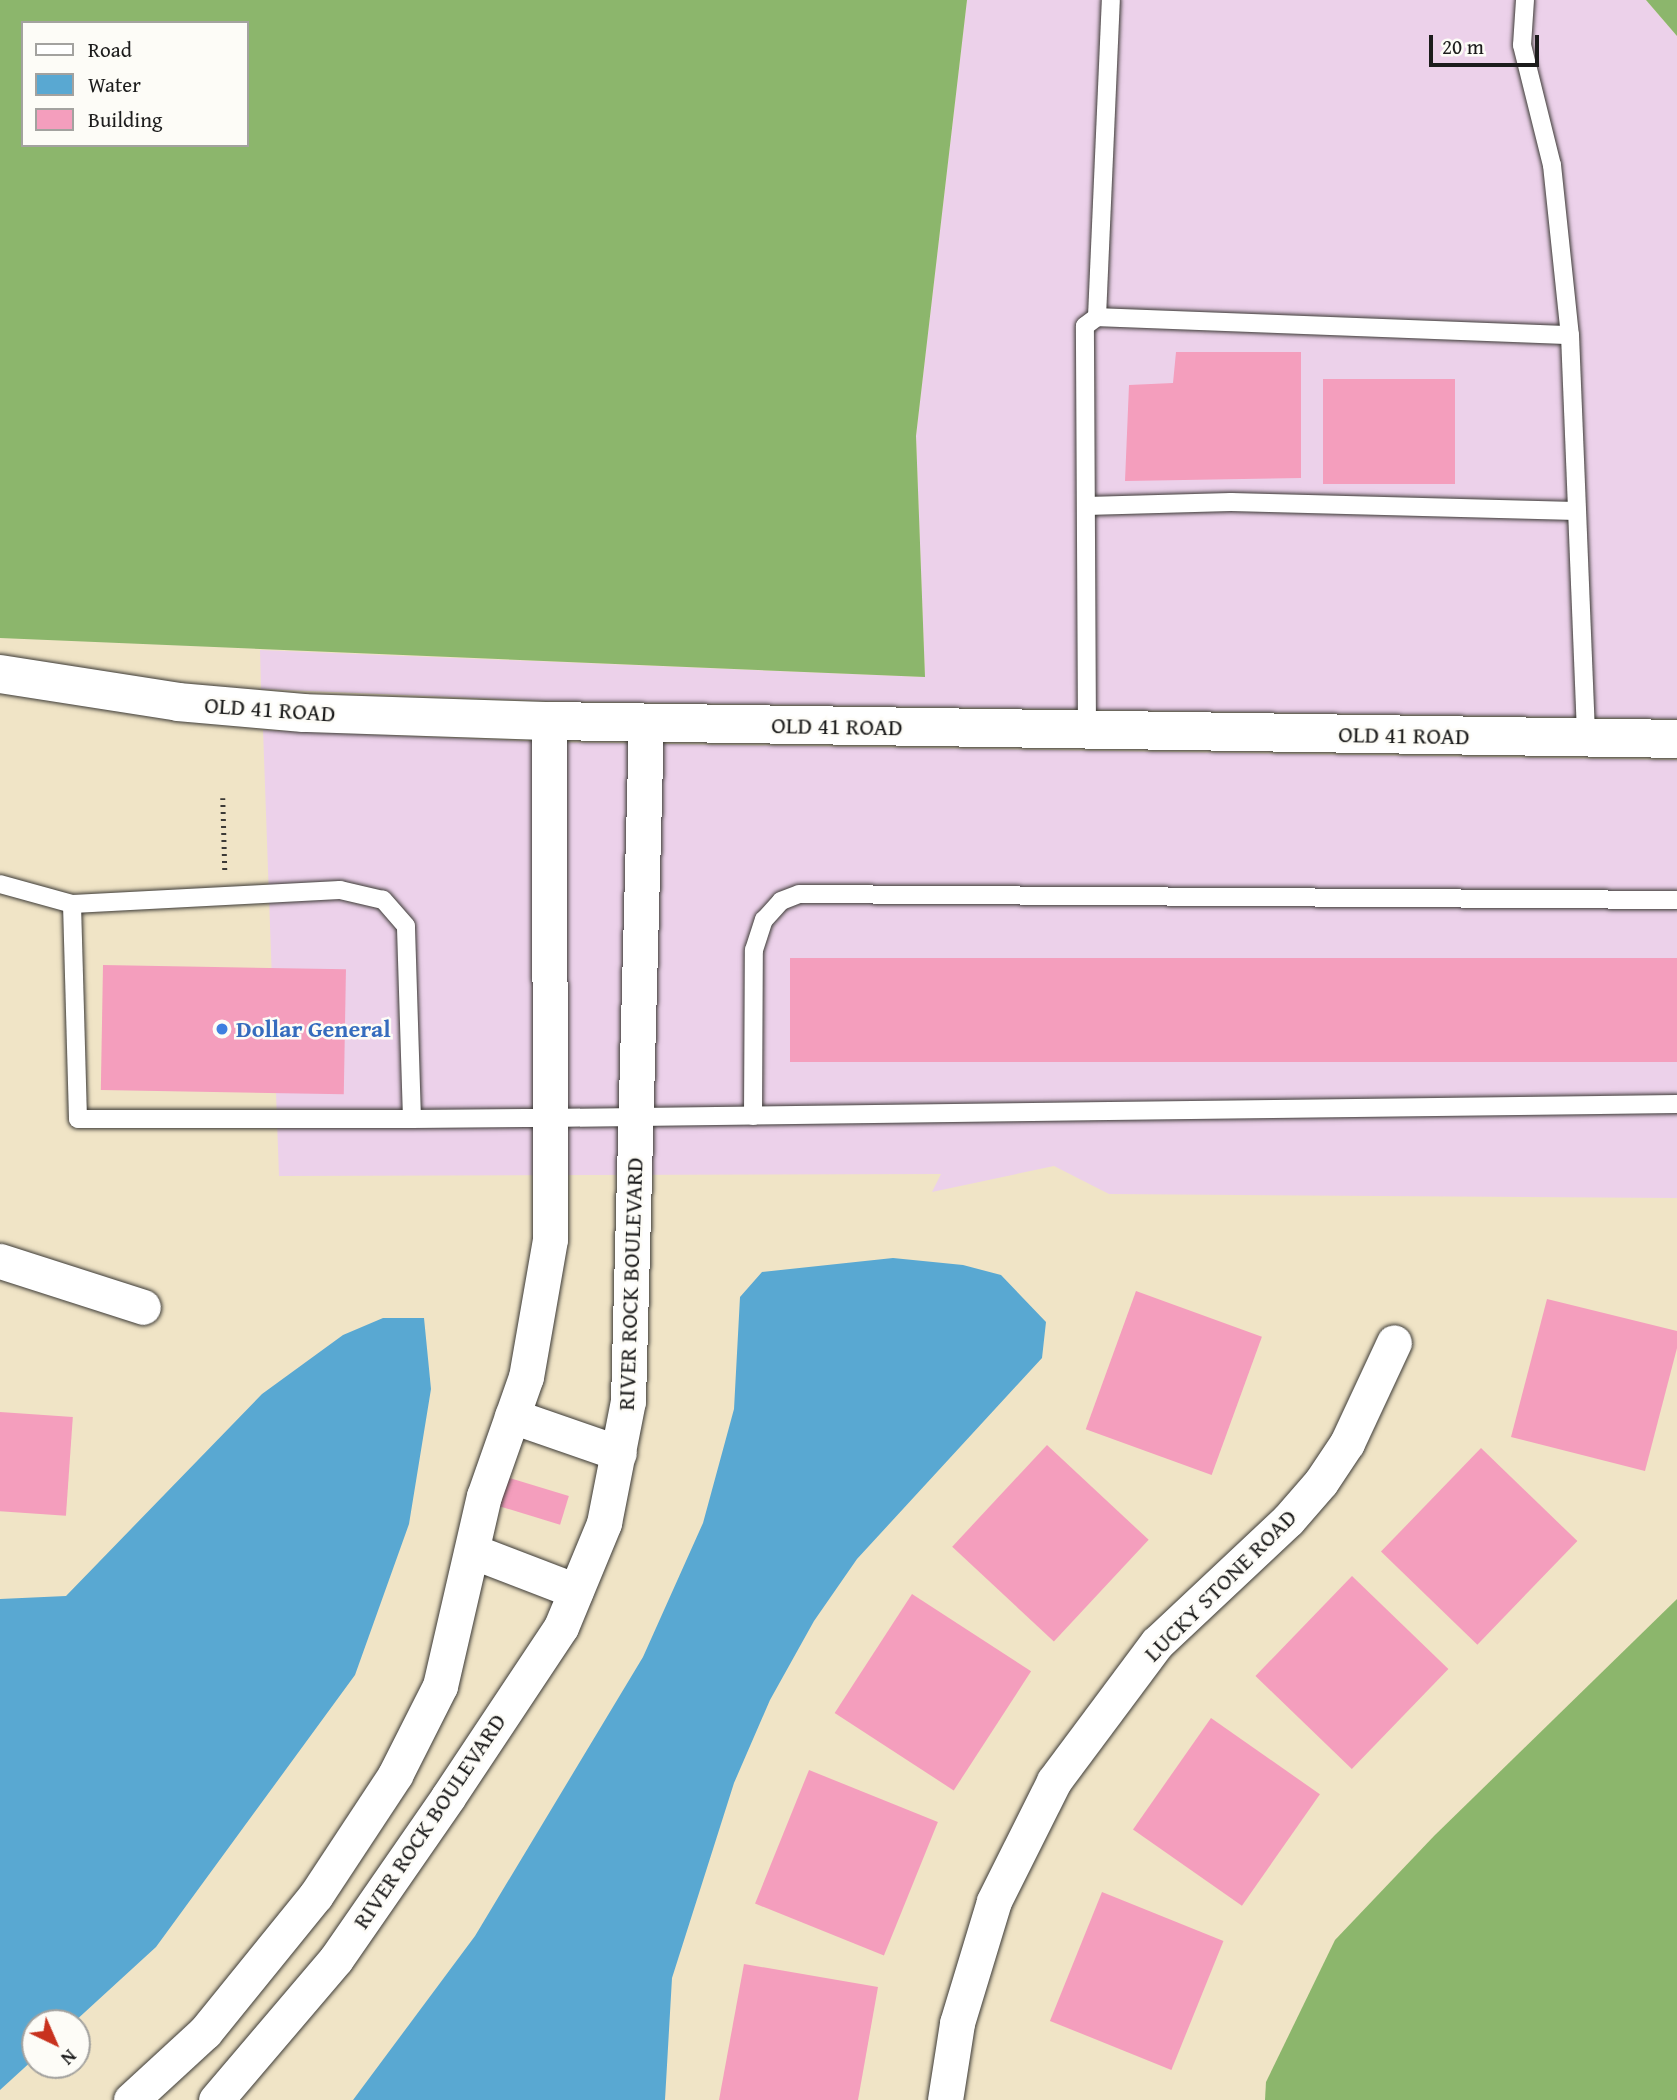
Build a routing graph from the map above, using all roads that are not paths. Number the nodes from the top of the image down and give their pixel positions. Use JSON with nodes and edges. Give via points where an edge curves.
{"nodes":[{"id":1,"x":1111,"y":0,"type":"edge"},
{"id":2,"x":1525,"y":0,"type":"edge"},
{"id":3,"x":1097,"y":317,"type":"junction"},
{"id":4,"x":1570,"y":335,"type":"junction"},
{"id":5,"x":1086,"y":506,"type":"junction"},
{"id":6,"x":1576,"y":511,"type":"junction"},
{"id":7,"x":0,"y":674,"type":"edge"},
{"id":8,"x":549,"y":721,"type":"junction"},
{"id":9,"x":646,"y":723,"type":"junction"},
{"id":10,"x":1087,"y":730,"type":"junction"},
{"id":11,"x":1586,"y":738,"type":"junction"},
{"id":12,"x":1677,"y":739,"type":"edge"},
{"id":13,"x":0,"y":884,"type":"edge"},
{"id":14,"x":1677,"y":900,"type":"edge"},
{"id":15,"x":72,"y":904,"type":"junction"},
{"id":16,"x":1677,"y":1104,"type":"edge"},
{"id":17,"x":753,"y":1116,"type":"junction"},
{"id":18,"x":636,"y":1117,"type":"junction"},
{"id":19,"x":549,"y":1118,"type":"junction"},
{"id":20,"x":412,"y":1119,"type":"junction"},
{"id":21,"x":0,"y":1261,"type":"edge"},
{"id":22,"x":143,"y":1307,"type":"dead end"},
{"id":23,"x":1394,"y":1342,"type":"dead end"},
{"id":24,"x":512,"y":1416,"type":"junction"},
{"id":25,"x":618,"y":1453,"type":"junction"},
{"id":26,"x":472,"y":1550,"type":"junction"},
{"id":27,"x":576,"y":1591,"type":"junction"},
{"id":28,"x":131,"y":2100,"type":"edge"},
{"id":29,"x":216,"y":2100,"type":"edge"},
{"id":30,"x":946,"y":2100,"type":"edge"}],
"edges":[{"from":1,"to":3,"type":"lane"},
{"from":2,"to":4,"type":"lane","via":[[1522,45],[1552,165]]},
{"from":3,"to":4,"type":"lane"},
{"from":3,"to":5,"type":"lane","via":[[1085,326]]},
{"from":4,"to":6,"type":"lane"},
{"from":5,"to":6,"type":"lane","via":[[1231,502]]},
{"from":5,"to":10,"type":"lane"},
{"from":6,"to":11,"type":"lane"},
{"from":7,"to":8,"type":"street","name":"OLD 41 ROAD","via":[[190,703],[304,713]]},
{"from":8,"to":9,"type":"street","name":"OLD 41 ROAD"},
{"from":8,"to":19,"type":"street"},
{"from":9,"to":10,"type":"street","name":"OLD 41 ROAD"},
{"from":9,"to":18,"type":"street","name":"RIVER ROCK BOULEVARD"},
{"from":10,"to":11,"type":"street","name":"OLD 41 ROAD"},
{"from":11,"to":12,"type":"street","name":"OLD 41 ROAD"},
{"from":13,"to":15,"type":"lane"},
{"from":14,"to":17,"type":"lane","via":[[799,894],[780,901],[764,920],[754,950]]},
{"from":15,"to":20,"type":"lane","via":[[340,890],[383,900],[406,926]]},
{"from":15,"to":20,"type":"lane","via":[[78,1119]]},
{"from":16,"to":17,"type":"lane"},
{"from":17,"to":18,"type":"lane"},
{"from":18,"to":19,"type":"lane"},
{"from":18,"to":25,"type":"street","name":"RIVER ROCK BOULEVARD","via":[[628,1401]]},
{"from":19,"to":20,"type":"lane"},
{"from":19,"to":24,"type":"street","via":[[550,1239],[526,1377]]},
{"from":21,"to":22,"type":"street"},
{"from":23,"to":30,"type":"street","name":"LUCKY STONE ROAD","via":[[1347,1443],[1321,1482],[1288,1520],[1157,1643],[1054,1781],[993,1901],[957,2022]]},
{"from":24,"to":25,"type":"street"},
{"from":24,"to":26,"type":"street","via":[[484,1496]]},
{"from":25,"to":27,"type":"street","name":"RIVER ROCK BOULEVARD","via":[[604,1523]]},
{"from":26,"to":27,"type":"street"},
{"from":26,"to":28,"type":"street","via":[[440,1686],[395,1775],[316,1895],[205,2032]]},
{"from":27,"to":29,"type":"street","name":"RIVER ROCK BOULEVARD","via":[[561,1627],[336,1959]]}]}
